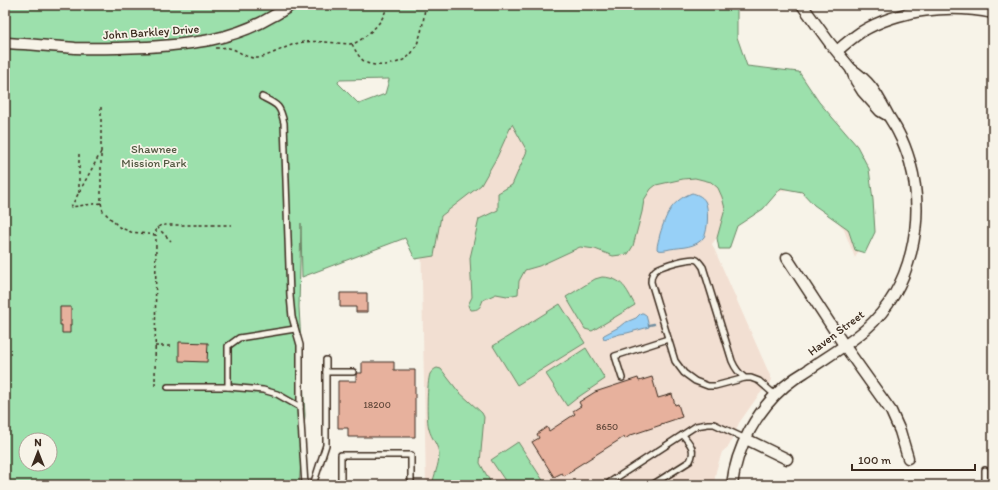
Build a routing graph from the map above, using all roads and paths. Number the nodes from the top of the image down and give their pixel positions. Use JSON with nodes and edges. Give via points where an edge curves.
{"nodes":[{"id":1,"x":291,"y":5,"type":"edge"},
{"id":2,"x":425,"y":5,"type":"edge"},
{"id":3,"x":802,"y":5,"type":"edge"},
{"id":4,"x":993,"y":13,"type":"edge"},
{"id":5,"x":5,"y":43,"type":"edge"},
{"id":6,"x":352,"y":44,"type":"dead end"},
{"id":7,"x":837,"y":52,"type":"junction"},
{"id":8,"x":262,"y":97,"type":"dead end"},
{"id":9,"x":101,"y":105,"type":"dead end"},
{"id":10,"x":79,"y":151,"type":"dead end"},
{"id":11,"x":101,"y":152,"type":"junction"},
{"id":12,"x":78,"y":193,"type":"junction"},
{"id":13,"x":101,"y":203,"type":"junction"},
{"id":14,"x":232,"y":226,"type":"dead end"},
{"id":15,"x":157,"y":227,"type":"junction"},
{"id":16,"x":156,"y":235,"type":"junction"},
{"id":17,"x":171,"y":241,"type":"dead end"},
{"id":18,"x":787,"y":258,"type":"dead end"},
{"id":19,"x":295,"y":329,"type":"junction"},
{"id":20,"x":668,"y":339,"type":"junction"},
{"id":21,"x":155,"y":346,"type":"junction"},
{"id":22,"x":171,"y":346,"type":"dead end"},
{"id":23,"x":844,"y":346,"type":"junction"},
{"id":24,"x":326,"y":360,"type":"dead end"},
{"id":25,"x":326,"y":372,"type":"junction"},
{"id":26,"x":354,"y":372,"type":"dead end"},
{"id":27,"x":622,"y":378,"type":"dead end"},
{"id":28,"x":745,"y":378,"type":"junction"},
{"id":29,"x":155,"y":386,"type":"dead end"},
{"id":30,"x":168,"y":387,"type":"dead end"},
{"id":31,"x":228,"y":387,"type":"junction"},
{"id":32,"x":775,"y":395,"type":"junction"},
{"id":33,"x":300,"y":407,"type":"junction"},
{"id":34,"x":683,"y":435,"type":"junction"},
{"id":35,"x":746,"y":439,"type":"junction"},
{"id":36,"x":908,"y":458,"type":"dead end"},
{"id":37,"x":787,"y":459,"type":"dead end"},
{"id":38,"x":985,"y":470,"type":"dead end"},
{"id":39,"x":305,"y":485,"type":"edge"},
{"id":40,"x":313,"y":485,"type":"edge"},
{"id":41,"x":341,"y":485,"type":"edge"},
{"id":42,"x":411,"y":485,"type":"edge"},
{"id":43,"x":607,"y":485,"type":"edge"},
{"id":44,"x":652,"y":485,"type":"edge"},
{"id":45,"x":732,"y":485,"type":"edge"},
{"id":46,"x":985,"y":485,"type":"edge"}],
"edges":[{"from":1,"to":5,"type":"street","name":"John Barkley Drive","via":[[246,30],[201,42],[126,48],[76,48]]},
{"from":2,"to":6,"type":"path","via":[[417,43],[410,55],[402,61],[384,65],[366,62],[358,56]]},
{"from":3,"to":7,"type":"street","name":"Haven Street"},
{"from":4,"to":7,"type":"street","via":[[957,9],[916,12],[862,32]]},
{"from":7,"to":23,"type":"street","name":"Haven Street","via":[[874,90],[899,133],[908,154],[916,200],[913,242],[904,275],[894,295],[875,320]]},
{"from":8,"to":19,"type":"lane","via":[[274,103],[281,111],[284,123],[290,296]]},
{"from":9,"to":11,"type":"path"},
{"from":10,"to":12,"type":"path"},
{"from":11,"to":12,"type":"path"},
{"from":11,"to":13,"type":"path"},
{"from":12,"to":13,"type":"path","via":[[71,207]]},
{"from":13,"to":16,"type":"path","via":[[103,211],[119,227],[131,232]]},
{"from":14,"to":15,"type":"path"},
{"from":15,"to":16,"type":"path"},
{"from":15,"to":17,"type":"path"},
{"from":16,"to":21,"type":"path"},
{"from":18,"to":23,"type":"street"},
{"from":19,"to":31,"type":"lane","via":[[239,338],[228,346]]},
{"from":19,"to":33,"type":"lane","via":[[300,345]]},
{"from":20,"to":27,"type":"lane","via":[[615,356]]},
{"from":20,"to":28,"type":"lane","via":[[675,361],[684,373],[695,381],[715,386]]},
{"from":20,"to":28,"type":"lane","via":[[651,282],[652,274],[657,269],[687,259],[696,260],[703,268],[734,366]]},
{"from":21,"to":22,"type":"path"},
{"from":21,"to":29,"type":"path"},
{"from":23,"to":32,"type":"street","name":"Haven Street","via":[[794,379]]},
{"from":23,"to":36,"type":"street","via":[[891,411]]},
{"from":24,"to":25,"type":"lane"},
{"from":25,"to":26,"type":"lane"},
{"from":25,"to":40,"type":"lane","via":[[326,445]]},
{"from":28,"to":32,"type":"lane","via":[[759,381]]},
{"from":30,"to":31,"type":"lane"},
{"from":31,"to":33,"type":"lane","via":[[263,390],[277,394]]},
{"from":32,"to":35,"type":"street","name":"Haven Street","via":[[753,423]]},
{"from":33,"to":39,"type":"lane"},
{"from":34,"to":35,"type":"lane","via":[[696,426],[714,424]]},
{"from":34,"to":43,"type":"lane"},
{"from":34,"to":44,"type":"lane","via":[[693,451],[690,461]]},
{"from":35,"to":37,"type":"street"},
{"from":35,"to":45,"type":"street","name":"Haven Street"},
{"from":38,"to":46,"type":"lane"},
{"from":41,"to":42,"type":"lane","via":[[341,455],[411,455]]}]}
